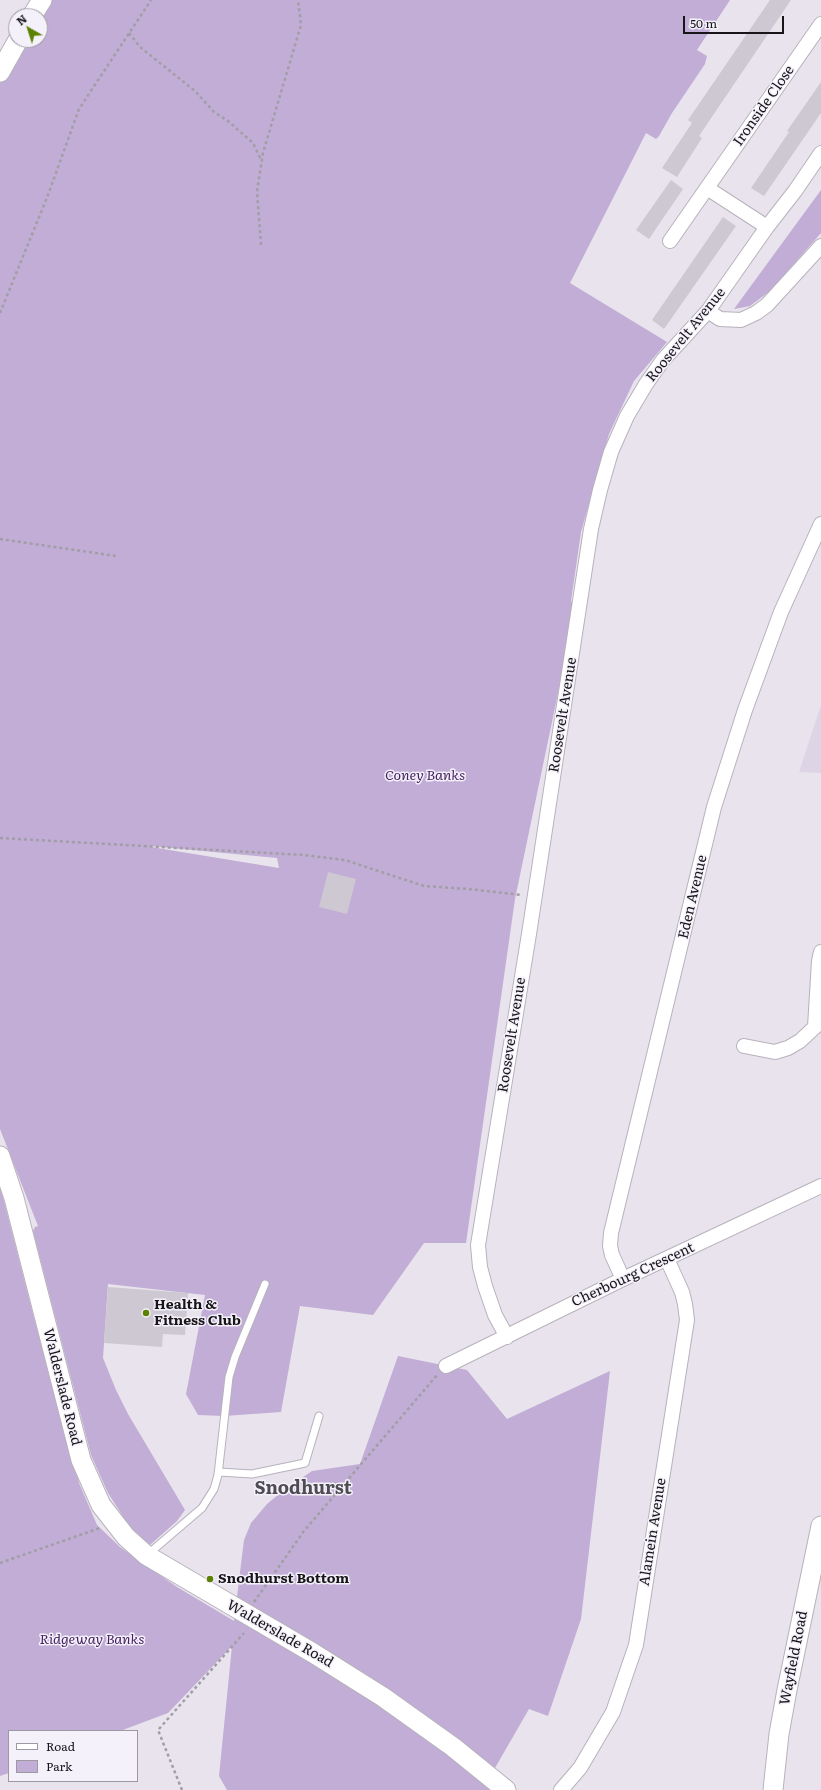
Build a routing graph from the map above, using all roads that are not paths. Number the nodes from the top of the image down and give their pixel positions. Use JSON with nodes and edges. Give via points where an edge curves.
{"nodes":[{"id":1,"x":821,"y":24,"type":"edge"},
{"id":2,"x":14,"y":48,"type":"edge"},
{"id":3,"x":0,"y":72,"type":"edge"},
{"id":4,"x":821,"y":153,"type":"edge"},
{"id":5,"x":707,"y":188,"type":"junction"},
{"id":6,"x":767,"y":227,"type":"junction"},
{"id":7,"x":670,"y":241,"type":"dead end"},
{"id":8,"x":821,"y":246,"type":"edge"},
{"id":9,"x":708,"y":311,"type":"junction"},
{"id":10,"x":821,"y":524,"type":"edge"},
{"id":11,"x":821,"y":952,"type":"edge"},
{"id":12,"x":744,"y":1046,"type":"dead end"},
{"id":13,"x":0,"y":1156,"type":"edge"},
{"id":14,"x":821,"y":1186,"type":"edge"},
{"id":15,"x":667,"y":1259,"type":"junction"},
{"id":16,"x":623,"y":1280,"type":"junction"},
{"id":17,"x":264,"y":1284,"type":"dead end"},
{"id":18,"x":507,"y":1336,"type":"junction"},
{"id":19,"x":446,"y":1366,"type":"road end"},
{"id":20,"x":319,"y":1416,"type":"dead end"},
{"id":21,"x":219,"y":1472,"type":"junction"},
{"id":22,"x":821,"y":1526,"type":"edge"},
{"id":23,"x":146,"y":1555,"type":"junction"},
{"id":24,"x":506,"y":1790,"type":"edge"},
{"id":25,"x":561,"y":1790,"type":"edge"},
{"id":26,"x":773,"y":1790,"type":"edge"}],
"edges":[{"from":1,"to":5,"type":"street","name":"Ironside Close"},
{"from":2,"to":3,"type":"street"},
{"from":4,"to":6,"type":"street","name":"Roosevelt Avenue"},
{"from":5,"to":6,"type":"street"},
{"from":5,"to":7,"type":"street","name":"Ironside Close"},
{"from":6,"to":9,"type":"street","name":"Roosevelt Avenue"},
{"from":8,"to":9,"type":"street","via":[[767,305],[756,313],[741,320],[720,319]]},
{"from":9,"to":18,"type":"street","name":"Roosevelt Avenue","via":[[663,360],[627,416],[611,452],[591,529],[478,1245],[485,1286],[495,1315]]},
{"from":10,"to":16,"type":"street","name":"Eden Avenue","via":[[781,612],[745,710],[714,807],[612,1229],[610,1248]]},
{"from":11,"to":12,"type":"street","via":[[814,1027],[800,1041],[775,1052]]},
{"from":13,"to":23,"type":"street","name":"Walderslade Road","via":[[14,1198],[81,1460],[101,1505],[126,1537]]},
{"from":14,"to":15,"type":"street","name":"Cherbourg Crescent"},
{"from":15,"to":16,"type":"street","name":"Cherbourg Crescent"},
{"from":15,"to":25,"type":"street","name":"Alamein Avenue","via":[[682,1292],[687,1320],[636,1645],[613,1712],[587,1757]]},
{"from":16,"to":18,"type":"street","name":"Cherbourg Crescent"},
{"from":17,"to":21,"type":"lane","via":[[229,1377]]},
{"from":18,"to":19,"type":"street","name":"Cherbourg Crescent"},
{"from":20,"to":21,"type":"lane","via":[[305,1463],[252,1474]]},
{"from":21,"to":23,"type":"lane","via":[[214,1489],[202,1508]]},
{"from":22,"to":26,"type":"street","name":"Wayfield Road","via":[[787,1690]]},
{"from":23,"to":24,"type":"street","name":"Walderslade Road","via":[[394,1704]]}]}
